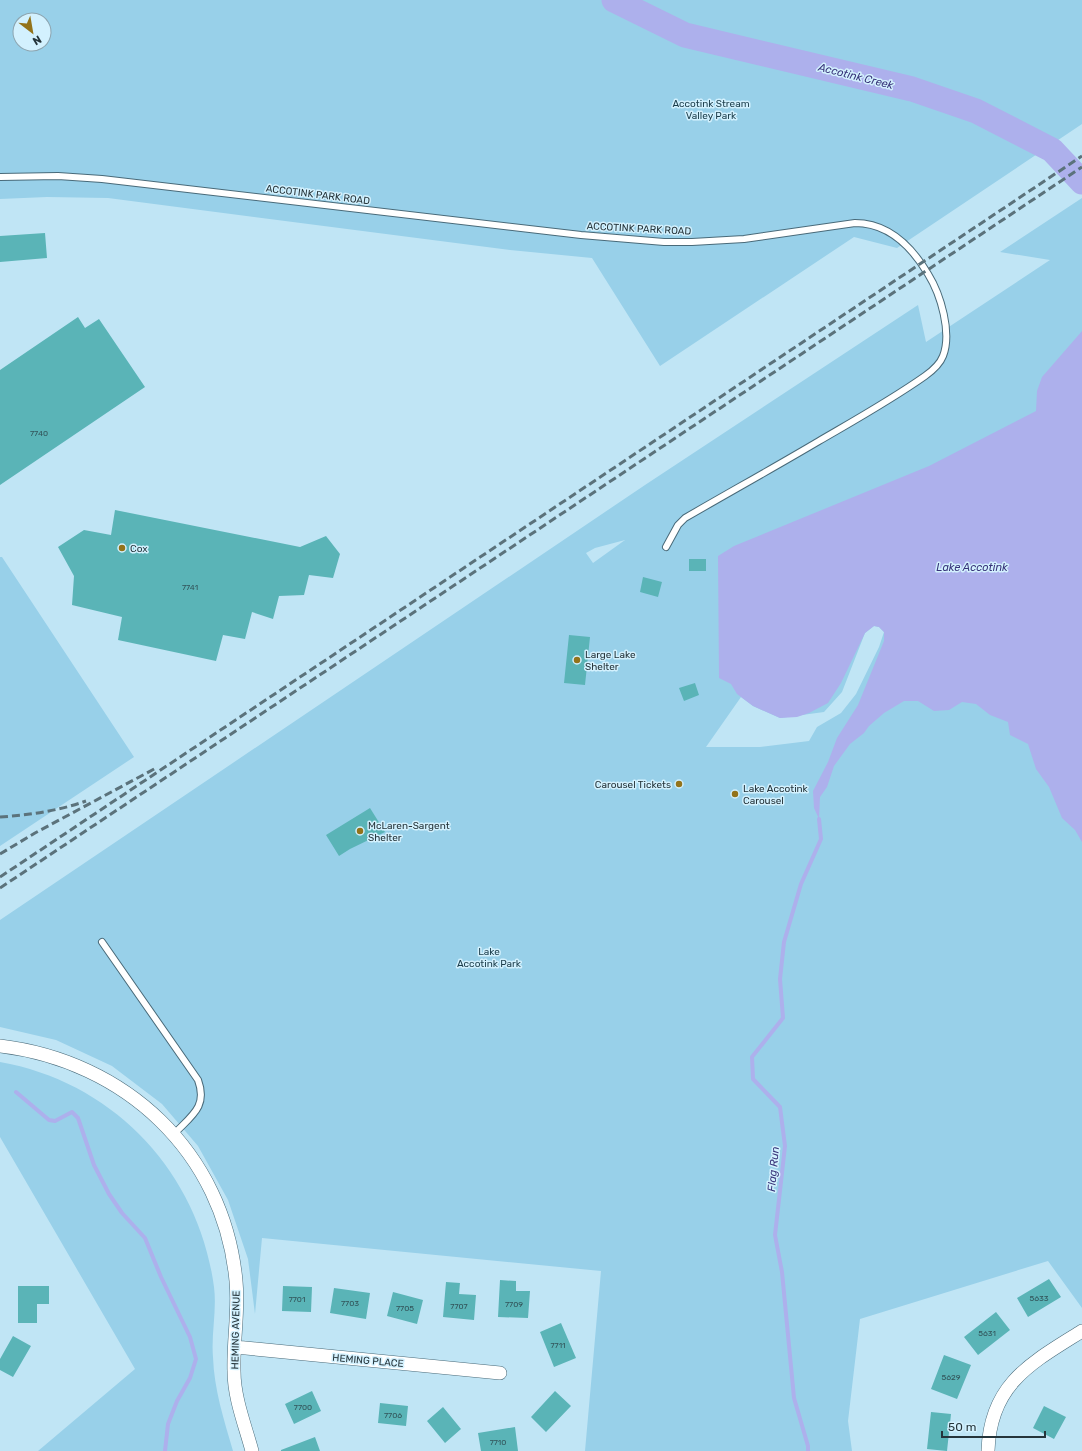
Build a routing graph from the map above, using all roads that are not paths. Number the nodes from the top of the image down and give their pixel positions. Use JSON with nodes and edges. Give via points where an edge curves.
{"nodes":[{"id":1,"x":0,"y":177,"type":"edge"},
{"id":2,"x":666,"y":547,"type":"dead end"},
{"id":3,"x":102,"y":942,"type":"dead end"},
{"id":4,"x":0,"y":1046,"type":"edge"},
{"id":5,"x":174,"y":1134,"type":"junction"},
{"id":6,"x":1082,"y":1331,"type":"edge"},
{"id":7,"x":235,"y":1347,"type":"junction"},
{"id":8,"x":500,"y":1373,"type":"dead end"},
{"id":9,"x":252,"y":1451,"type":"edge"},
{"id":10,"x":988,"y":1451,"type":"edge"}],
"edges":[{"from":1,"to":2,"type":"lane","name":"ACCOTINK PARK ROAD","via":[[58,176],[102,179],[582,235],[664,242],[744,238],[855,223],[869,223],[880,227],[896,238],[924,267],[943,310],[946,345],[943,356],[935,367],[873,409],[685,518],[678,525]]},
{"from":3,"to":5,"type":"lane","via":[[198,1080],[202,1092],[201,1102],[196,1112]]},
{"from":4,"to":5,"type":"street","name":"HEMING AVENUE","via":[[43,1053],[88,1070],[132,1096]]},
{"from":5,"to":7,"type":"street","name":"HEMING AVENUE","via":[[202,1174],[217,1206],[229,1242],[236,1280]]},
{"from":6,"to":10,"type":"street","via":[[1028,1365],[1006,1389],[992,1419]]},
{"from":7,"to":8,"type":"street","name":"HEMING PLACE"},
{"from":7,"to":9,"type":"street","name":"HEMING AVENUE","via":[[234,1372],[238,1400]]}]}
